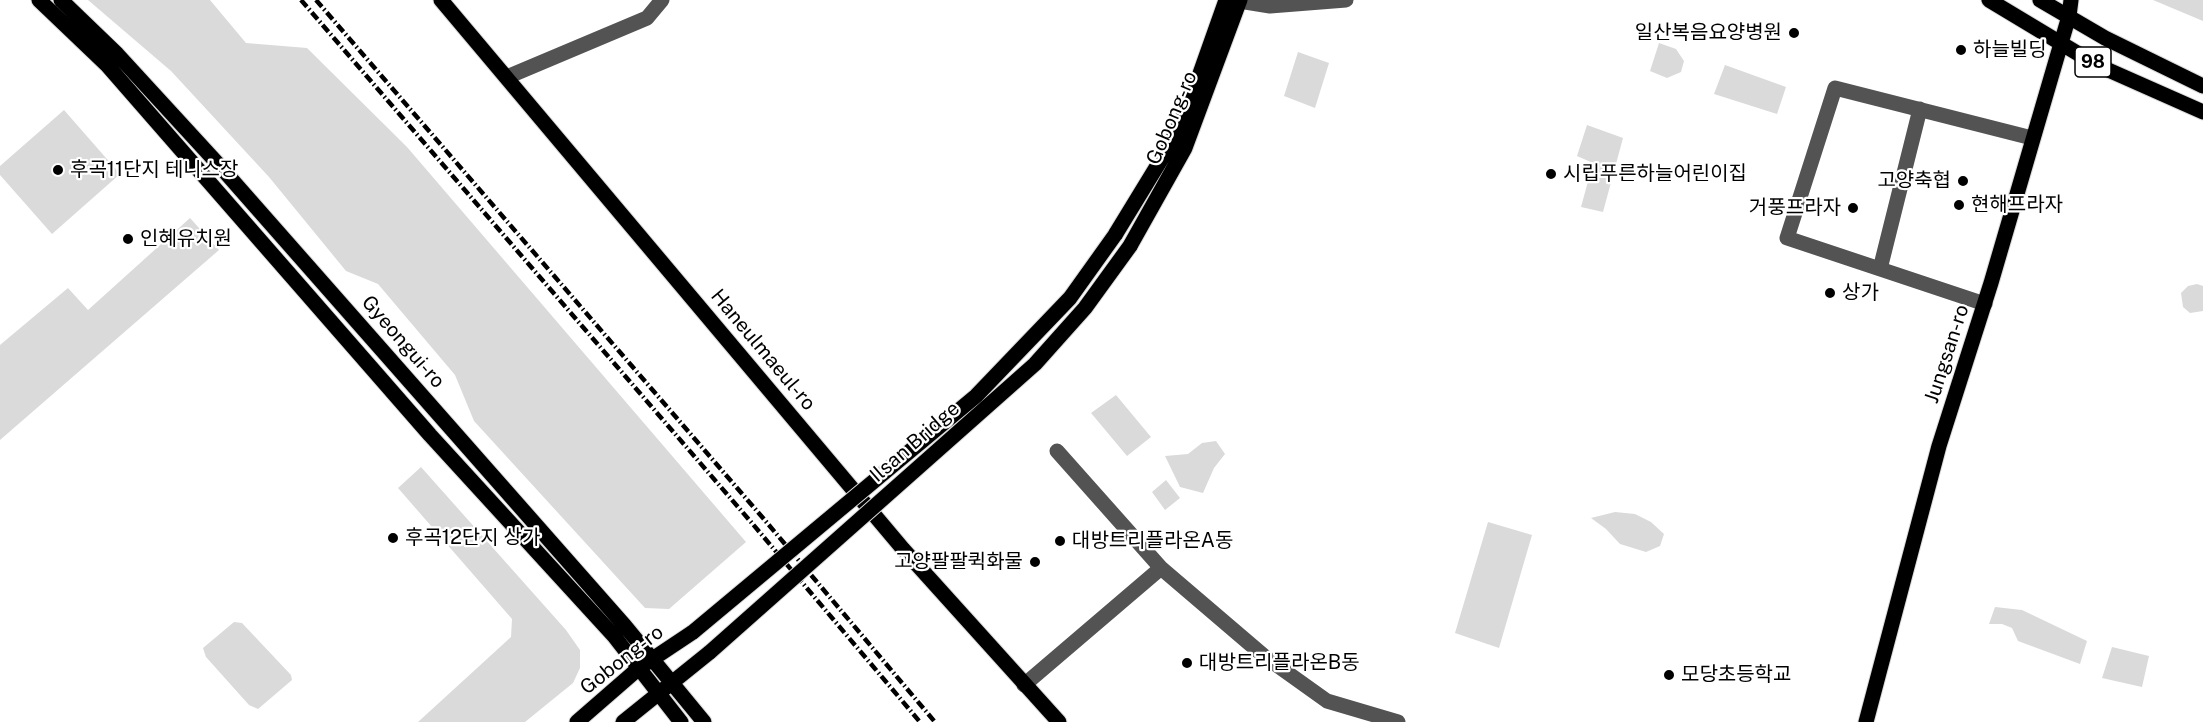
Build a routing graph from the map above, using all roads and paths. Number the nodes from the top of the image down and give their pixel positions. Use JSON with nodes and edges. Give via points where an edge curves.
{"nodes":[{"id":1,"x":39,"y":0,"type":"edge"},
{"id":2,"x":61,"y":0,"type":"edge"},
{"id":3,"x":441,"y":0,"type":"edge"},
{"id":4,"x":662,"y":0,"type":"edge"},
{"id":5,"x":1235,"y":0,"type":"edge"},
{"id":6,"x":1346,"y":0,"type":"edge"},
{"id":7,"x":1989,"y":0,"type":"edge"},
{"id":8,"x":2040,"y":0,"type":"edge"},
{"id":9,"x":2071,"y":0,"type":"edge"},
{"id":10,"x":2069,"y":16,"type":"junction"},
{"id":11,"x":2061,"y":43,"type":"junction"},
{"id":12,"x":507,"y":77,"type":"junction"},
{"id":13,"x":2203,"y":86,"type":"edge"},
{"id":14,"x":1920,"y":110,"type":"junction"},
{"id":15,"x":2203,"y":112,"type":"edge"},
{"id":16,"x":2032,"y":138,"type":"junction"},
{"id":17,"x":1115,"y":235,"type":"joint"},
{"id":18,"x":1130,"y":246,"type":"joint"},
{"id":19,"x":1880,"y":269,"type":"junction"},
{"id":20,"x":1985,"y":303,"type":"junction"},
{"id":21,"x":1057,"y":451,"type":"dead end"},
{"id":22,"x":1161,"y":568,"type":"junction"},
{"id":23,"x":693,"y":632,"type":"joint"},
{"id":24,"x":653,"y":659,"type":"junction"},
{"id":25,"x":639,"y":668,"type":"junction"},
{"id":26,"x":672,"y":684,"type":"junction"},
{"id":27,"x":1024,"y":685,"type":"junction"},
{"id":28,"x":659,"y":694,"type":"junction"},
{"id":29,"x":577,"y":722,"type":"edge"},
{"id":30,"x":623,"y":722,"type":"edge"},
{"id":31,"x":681,"y":722,"type":"edge"},
{"id":32,"x":704,"y":722,"type":"edge"},
{"id":33,"x":1059,"y":722,"type":"edge"},
{"id":34,"x":1398,"y":722,"type":"edge"},
{"id":35,"x":1866,"y":722,"type":"edge"}],
"edges":[{"from":1,"to":25,"type":"main road","name":"Gyeongui-ro","via":[[106,65]]},
{"from":2,"to":24,"type":"main road","name":"Gyeongui-ro","via":[[117,54],[218,164]]},
{"from":3,"to":12,"type":"main road","name":"Haneulmaeul-ro"},
{"from":4,"to":12,"type":"street","via":[[647,18]]},
{"from":5,"to":6,"type":"street","via":[[1270,6]]},
{"from":5,"to":17,"type":"main road","name":"Gobong-ro","via":[[1170,145]]},
{"from":5,"to":18,"type":"main road","name":"Gobong-ro","via":[[1185,148]]},
{"from":7,"to":11,"type":"main road","number":"98"},
{"from":8,"to":10,"type":"main road"},
{"from":9,"to":10,"type":"main road","name":"Jungsan-ro"},
{"from":10,"to":11,"type":"main road","name":"Jungsan-ro"},
{"from":10,"to":13,"type":"main road"},
{"from":11,"to":15,"type":"main road","number":"98","via":[[2097,65]]},
{"from":11,"to":16,"type":"main road","name":"Jungsan-ro"},
{"from":12,"to":27,"type":"main road","name":"Haneulmaeul-ro","via":[[903,549]]},
{"from":14,"to":16,"type":"street"},
{"from":14,"to":19,"type":"street"},
{"from":14,"to":19,"type":"street","via":[[1834,88],[1787,238]]},
{"from":16,"to":20,"type":"main road","name":"Jungsan-ro"},
{"from":17,"to":23,"type":"main road","name":"Ilsan Bridge","bridge":true,"via":[[1070,298],[976,396]]},
{"from":18,"to":26,"type":"main road","name":"Ilsan Bridge","bridge":true,"via":[[1085,308],[1035,364]]},
{"from":19,"to":20,"type":"street"},
{"from":20,"to":35,"type":"main road","name":"Jungsan-ro","via":[[1939,446]]},
{"from":21,"to":22,"type":"street"},
{"from":22,"to":27,"type":"street"},
{"from":22,"to":34,"type":"street","via":[[1264,656],[1327,701]]},
{"from":23,"to":24,"type":"main road","name":"Gobong-ro"},
{"from":24,"to":25,"type":"main road","name":"Gobong-ro"},
{"from":24,"to":26,"type":"main road","name":"Gyeongui-ro"},
{"from":25,"to":28,"type":"main road","name":"Gyeongui-ro"},
{"from":25,"to":29,"type":"main road","name":"Gobong-ro"},
{"from":26,"to":28,"type":"main road"},
{"from":26,"to":32,"type":"main road","name":"Gyeongui-ro"},
{"from":27,"to":33,"type":"main road","name":"Haneulmaeul-ro"},
{"from":28,"to":30,"type":"main road"},
{"from":28,"to":31,"type":"main road","name":"Gyeongui-ro"}]}
